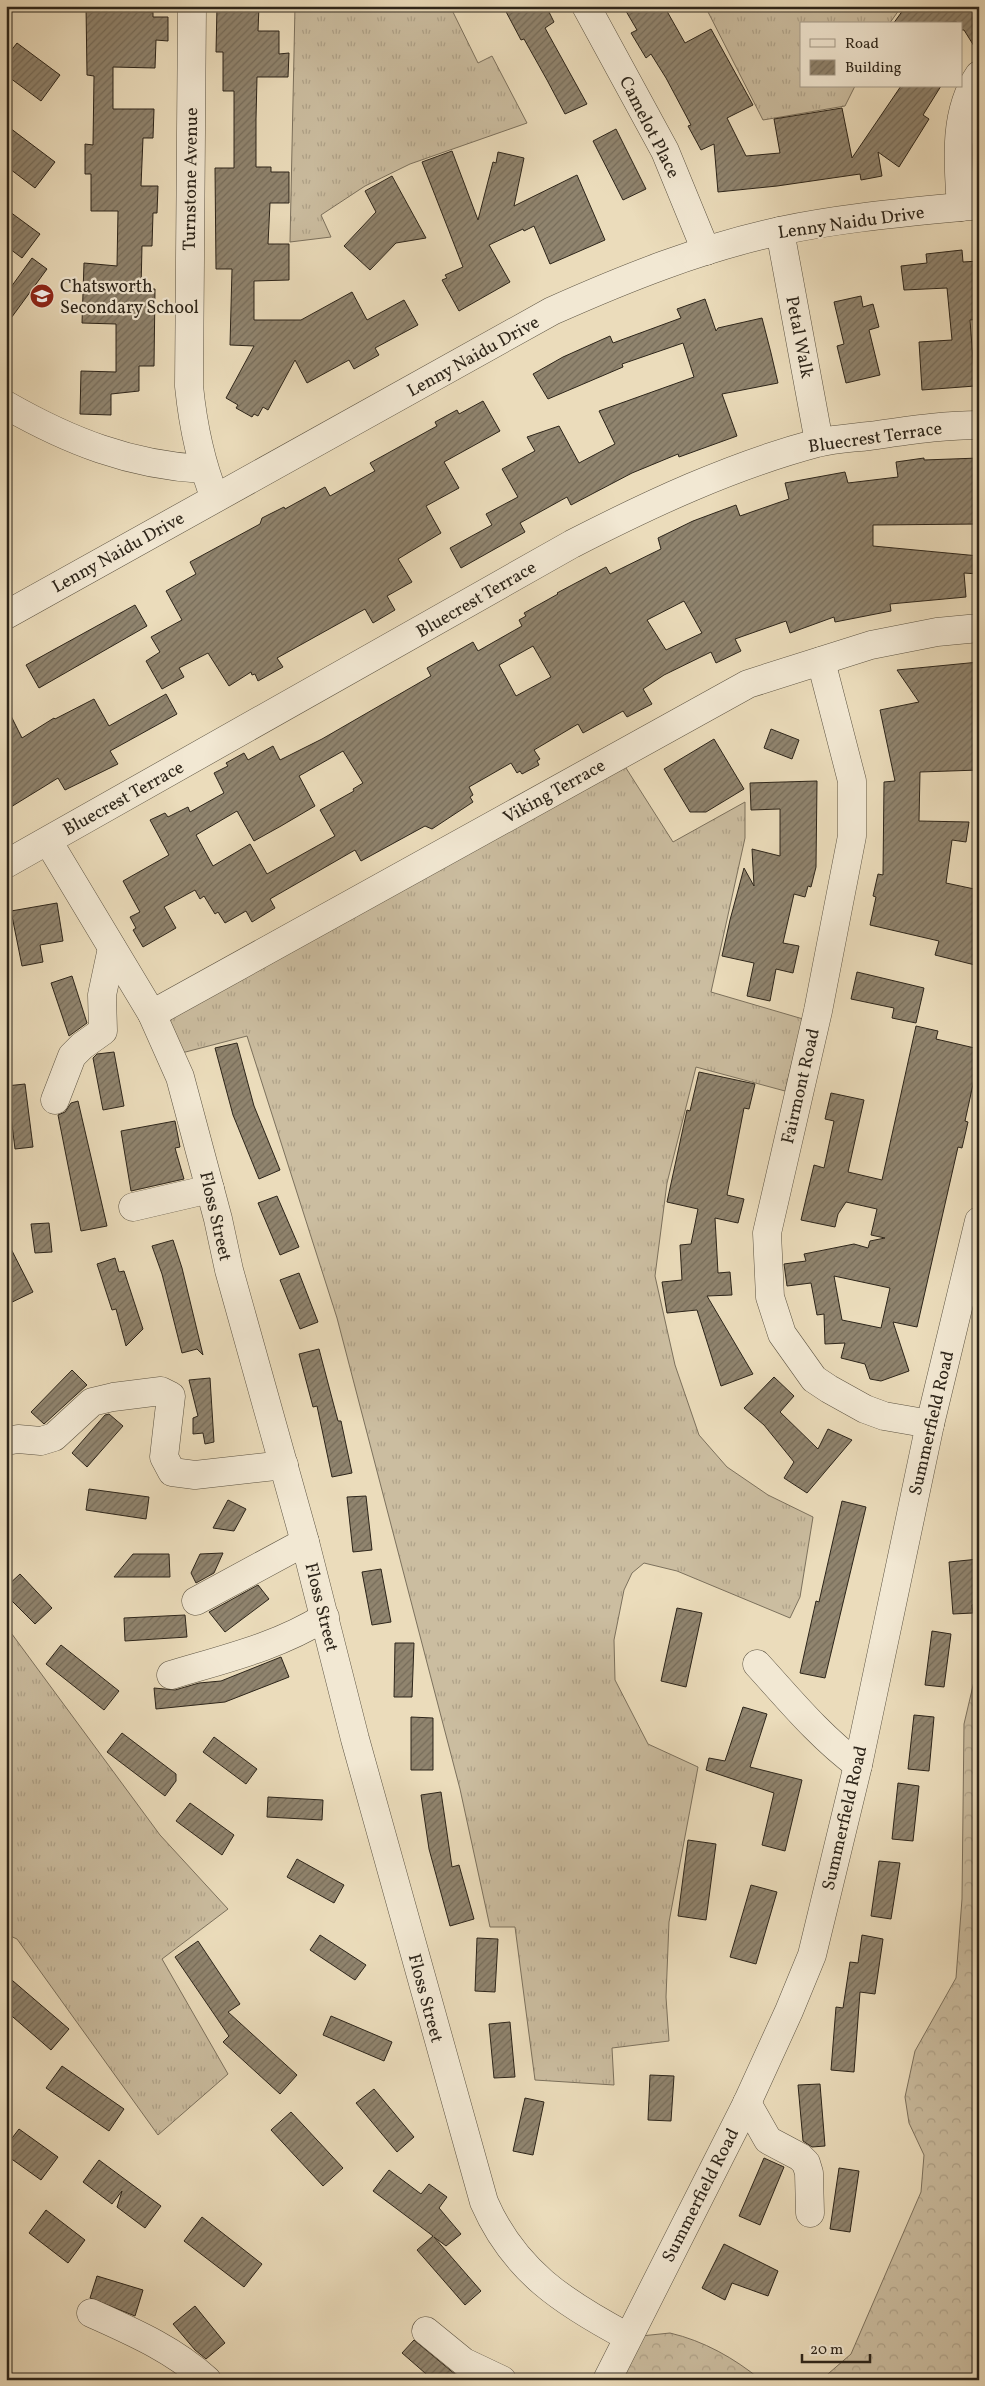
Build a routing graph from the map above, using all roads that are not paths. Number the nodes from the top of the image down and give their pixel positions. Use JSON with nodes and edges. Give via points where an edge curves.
{"nodes":[{"id":1,"x":192,"y":6,"type":"edge"},
{"id":2,"x":586,"y":6,"type":"edge"},
{"id":3,"x":979,"y":75,"type":"edge"},
{"id":4,"x":970,"y":206,"type":"edge"},
{"id":5,"x":780,"y":231,"type":"junction"},
{"id":6,"x":706,"y":251,"type":"junction"},
{"id":7,"x":6,"y":405,"type":"edge"},
{"id":8,"x":979,"y":425,"type":"edge"},
{"id":9,"x":820,"y":442,"type":"junction"},
{"id":10,"x":203,"y":469,"type":"junction"},
{"id":11,"x":216,"y":498,"type":"junction"},
{"id":12,"x":6,"y":615,"type":"edge"},
{"id":13,"x":979,"y":628,"type":"edge"},
{"id":14,"x":821,"y":661,"type":"junction"},
{"id":15,"x":48,"y":841,"type":"junction"},
{"id":16,"x":6,"y":864,"type":"edge"},
{"id":17,"x":112,"y":948,"type":"junction"},
{"id":18,"x":152,"y":1014,"type":"junction"},
{"id":19,"x":55,"y":1100,"type":"dead end"},
{"id":20,"x":210,"y":1189,"type":"junction"},
{"id":21,"x":133,"y":1207,"type":"dead end"},
{"id":22,"x":979,"y":1221,"type":"edge"},
{"id":23,"x":930,"y":1424,"type":"junction"},
{"id":24,"x":6,"y":1440,"type":"edge"},
{"id":25,"x":284,"y":1465,"type":"junction"},
{"id":26,"x":305,"y":1542,"type":"junction"},
{"id":27,"x":196,"y":1601,"type":"dead end"},
{"id":28,"x":325,"y":1617,"type":"junction"},
{"id":29,"x":757,"y":1664,"type":"dead end"},
{"id":30,"x":171,"y":1675,"type":"dead end"},
{"id":31,"x":858,"y":1765,"type":"junction"},
{"id":32,"x":747,"y":2103,"type":"junction"},
{"id":33,"x":810,"y":2213,"type":"dead end"},
{"id":34,"x":91,"y":2313,"type":"dead end"},
{"id":35,"x":426,"y":2331,"type":"dead end"},
{"id":36,"x":628,"y":2337,"type":"junction"},
{"id":37,"x":208,"y":2380,"type":"edge"},
{"id":38,"x":502,"y":2380,"type":"edge"},
{"id":39,"x":607,"y":2380,"type":"edge"}],
"edges":[{"from":1,"to":10,"type":"street","name":"Turnstone Avenue","via":[[188,364],[193,426]]},
{"from":2,"to":6,"type":"street","name":"Camelot Place","via":[[665,151]]},
{"from":3,"to":4,"type":"street","via":[[968,94],[958,162]]},
{"from":4,"to":5,"type":"street","name":"Lenny Naidu Drive","via":[[891,213]]},
{"from":5,"to":6,"type":"street","name":"Lenny Naidu Drive"},
{"from":5,"to":9,"type":"street","name":"Petal Walk"},
{"from":6,"to":11,"type":"street","name":"Lenny Naidu Drive","via":[[618,282],[552,311]]},
{"from":7,"to":10,"type":"street","via":[[56,433],[88,446],[137,460]]},
{"from":8,"to":9,"type":"street","name":"Bluecrest Terrace"},
{"from":9,"to":15,"type":"street","name":"Bluecrest Terrace","via":[[722,474],[631,513]]},
{"from":10,"to":11,"type":"street","name":"Turnstone Avenue"},
{"from":11,"to":12,"type":"street","name":"Lenny Naidu Drive"},
{"from":13,"to":14,"type":"street","name":"Viking Terrace","via":[[937,632],[871,645]]},
{"from":14,"to":18,"type":"street","name":"Viking Terrace","via":[[748,684]]},
{"from":14,"to":23,"type":"street","name":"Fairmont Road","via":[[852,781],[852,836],[820,1001],[767,1233],[770,1297],[782,1334],[814,1379],[865,1409],[884,1416]]},
{"from":15,"to":16,"type":"street","name":"Bluecrest Terrace"},
{"from":15,"to":17,"type":"street","name":"Floss Street"},
{"from":17,"to":18,"type":"street","name":"Floss Street"},
{"from":17,"to":19,"type":"street","via":[[102,995],[103,1031],[72,1056]]},
{"from":18,"to":20,"type":"street","name":"Floss Street","via":[[180,1077]]},
{"from":20,"to":21,"type":"street"},
{"from":20,"to":25,"type":"street","name":"Floss Street","via":[[229,1270]]},
{"from":22,"to":23,"type":"street","name":"Summerfield Road"},
{"from":23,"to":31,"type":"street","name":"Summerfield Road"},
{"from":24,"to":25,"type":"street","via":[[54,1438],[92,1402],[161,1391],[171,1396],[164,1457],[172,1472],[194,1475]]},
{"from":25,"to":26,"type":"street","name":"Floss Street"},
{"from":26,"to":27,"type":"street"},
{"from":26,"to":28,"type":"street","name":"Floss Street"},
{"from":28,"to":30,"type":"street","via":[[273,1644]]},
{"from":28,"to":36,"type":"street","name":"Floss Street","via":[[355,1739],[484,2202],[494,2226],[531,2274],[548,2289],[588,2316]]},
{"from":29,"to":31,"type":"street","via":[[815,1729]]},
{"from":31,"to":32,"type":"street","name":"Summerfield Road","via":[[812,1955]]},
{"from":32,"to":33,"type":"street","via":[[768,2140],[806,2163]]},
{"from":32,"to":36,"type":"street","name":"Summerfield Road"},
{"from":34,"to":37,"type":"street","via":[[164,2347]]},
{"from":35,"to":38,"type":"street","via":[[464,2362]]},
{"from":36,"to":39,"type":"street","name":"Summerfield Road"}]}
